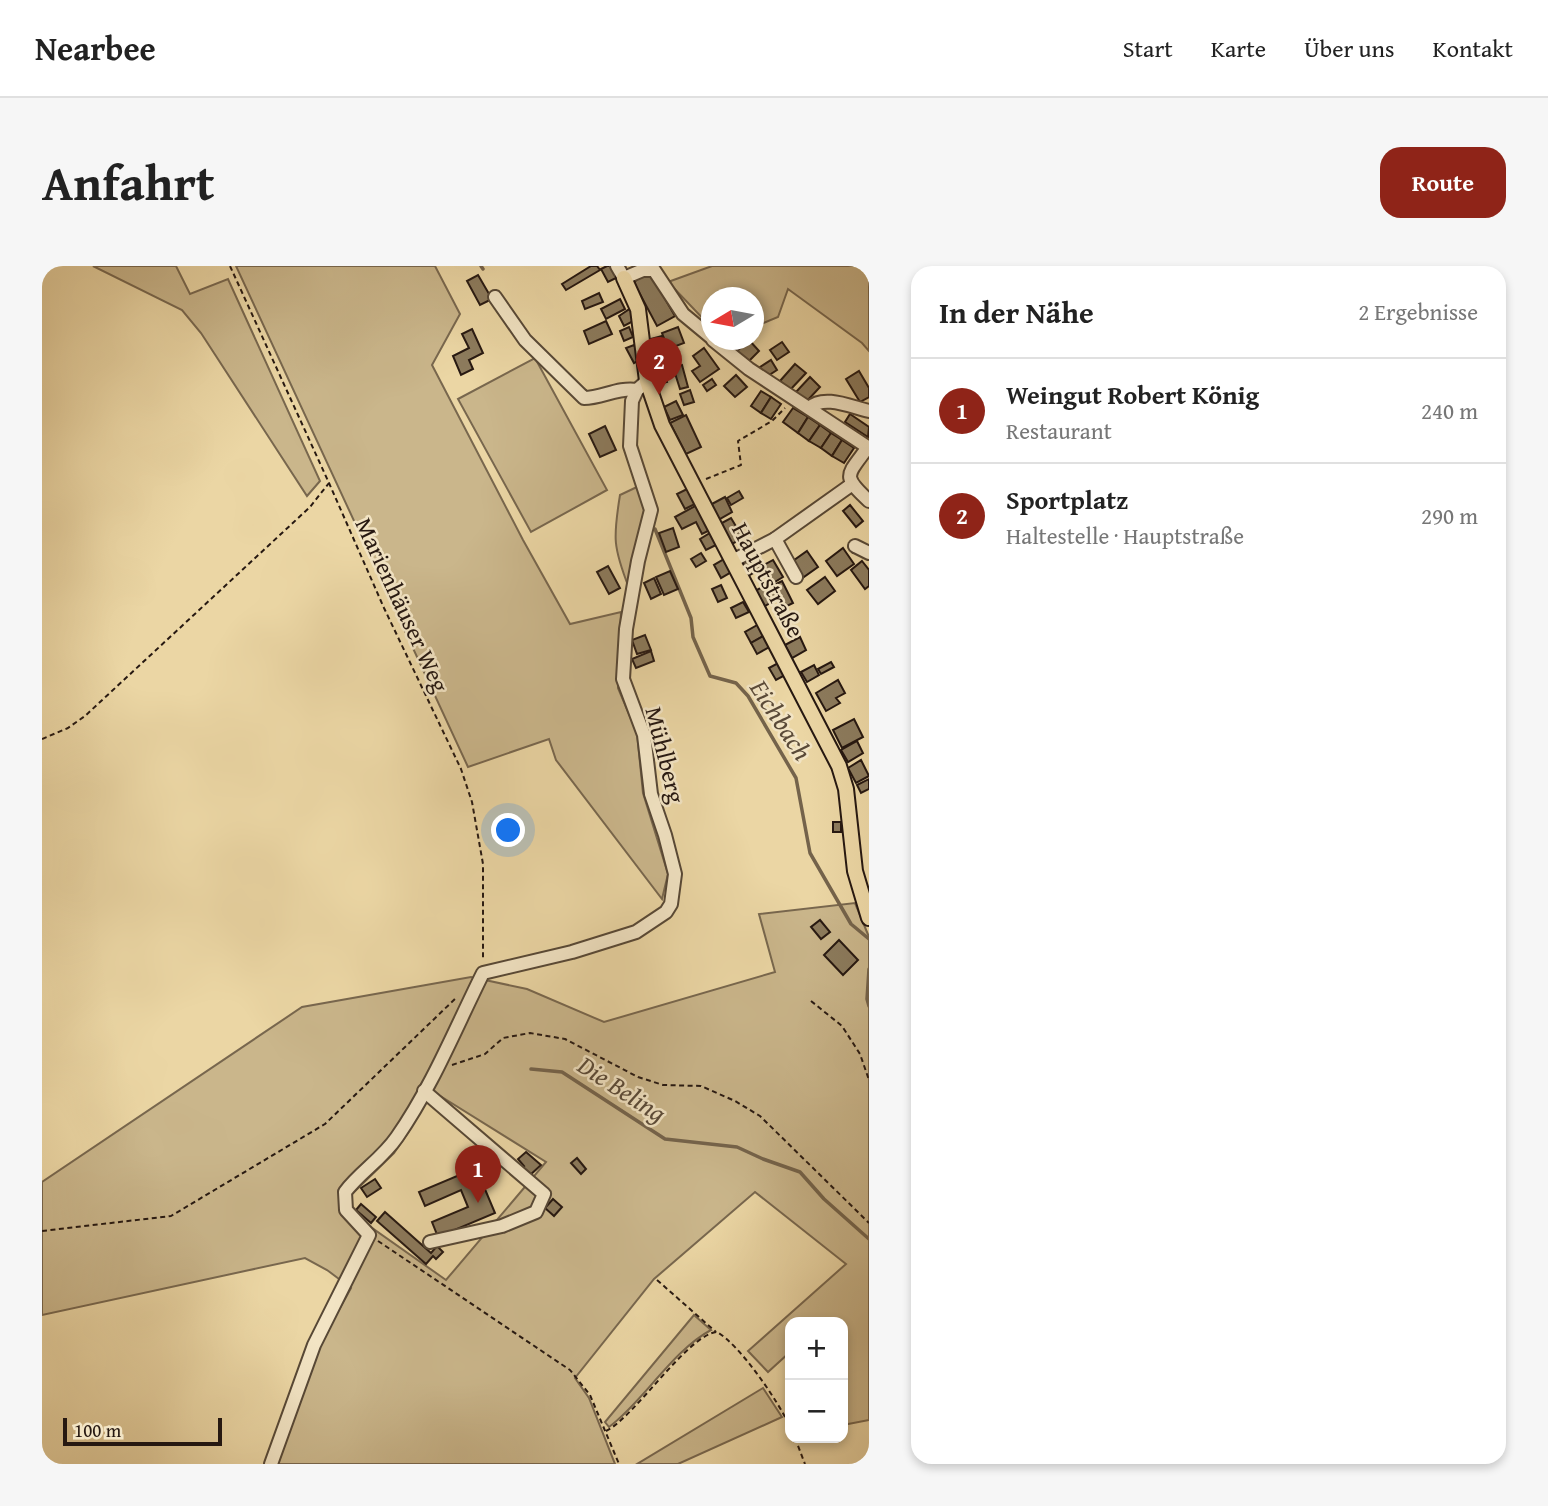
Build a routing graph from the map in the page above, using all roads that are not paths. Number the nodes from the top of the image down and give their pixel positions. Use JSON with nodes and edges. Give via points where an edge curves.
{"nodes":[{"id":1,"x":621,"y":272,"type":"edge"},
{"id":2,"x":495,"y":296,"type":"dead end"},
{"id":3,"x":701,"y":330,"type":"edge"},
{"id":4,"x":726,"y":350,"type":"edge"},
{"id":5,"x":642,"y":385,"type":"junction"},
{"id":6,"x":809,"y":408,"type":"junction"},
{"id":7,"x":869,"y":411,"type":"edge"},
{"id":8,"x":869,"y":447,"type":"edge"},
{"id":9,"x":851,"y":485,"type":"junction"},
{"id":10,"x":869,"y":501,"type":"edge"},
{"id":11,"x":775,"y":539,"type":"junction"},
{"id":12,"x":855,"y":546,"type":"dead end"},
{"id":13,"x":869,"y":553,"type":"edge"},
{"id":14,"x":732,"y":561,"type":"junction"},
{"id":15,"x":796,"y":577,"type":"dead end"},
{"id":16,"x":869,"y":918,"type":"edge"},
{"id":17,"x":424,"y":1091,"type":"junction"},
{"id":18,"x":430,"y":1242,"type":"dead end"},
{"id":19,"x":271,"y":1464,"type":"edge"}],
"edges":[{"from":1,"to":3,"type":"street","via":[[654,270],[683,314]]},
{"from":1,"to":5,"type":"main road","name":"Hauptstraße","via":[[640,317]]},
{"from":2,"to":5,"type":"street","via":[[525,340],[584,398]]},
{"from":4,"to":6,"type":"street"},
{"from":5,"to":14,"type":"main road","name":"Hauptstraße"},
{"from":5,"to":17,"type":"street","name":"Mühlberg","via":[[632,401],[630,446],[651,510],[626,629],[623,678],[644,735],[651,794],[675,874],[671,904],[636,932],[483,973]]},
{"from":6,"to":7,"type":"street","via":[[827,401]]},
{"from":6,"to":8,"type":"street"},
{"from":8,"to":9,"type":"street","via":[[851,472]]},
{"from":9,"to":10,"type":"street"},
{"from":9,"to":11,"type":"street"},
{"from":11,"to":14,"type":"street"},
{"from":11,"to":15,"type":"street"},
{"from":12,"to":13,"type":"street"},
{"from":14,"to":16,"type":"main road","name":"Hauptstraße","via":[[839,766],[856,871]]},
{"from":17,"to":18,"type":"street","via":[[544,1194],[536,1212],[502,1226]]},
{"from":17,"to":19,"type":"street","via":[[397,1138],[345,1192],[346,1210],[369,1236],[314,1345]]}]}
